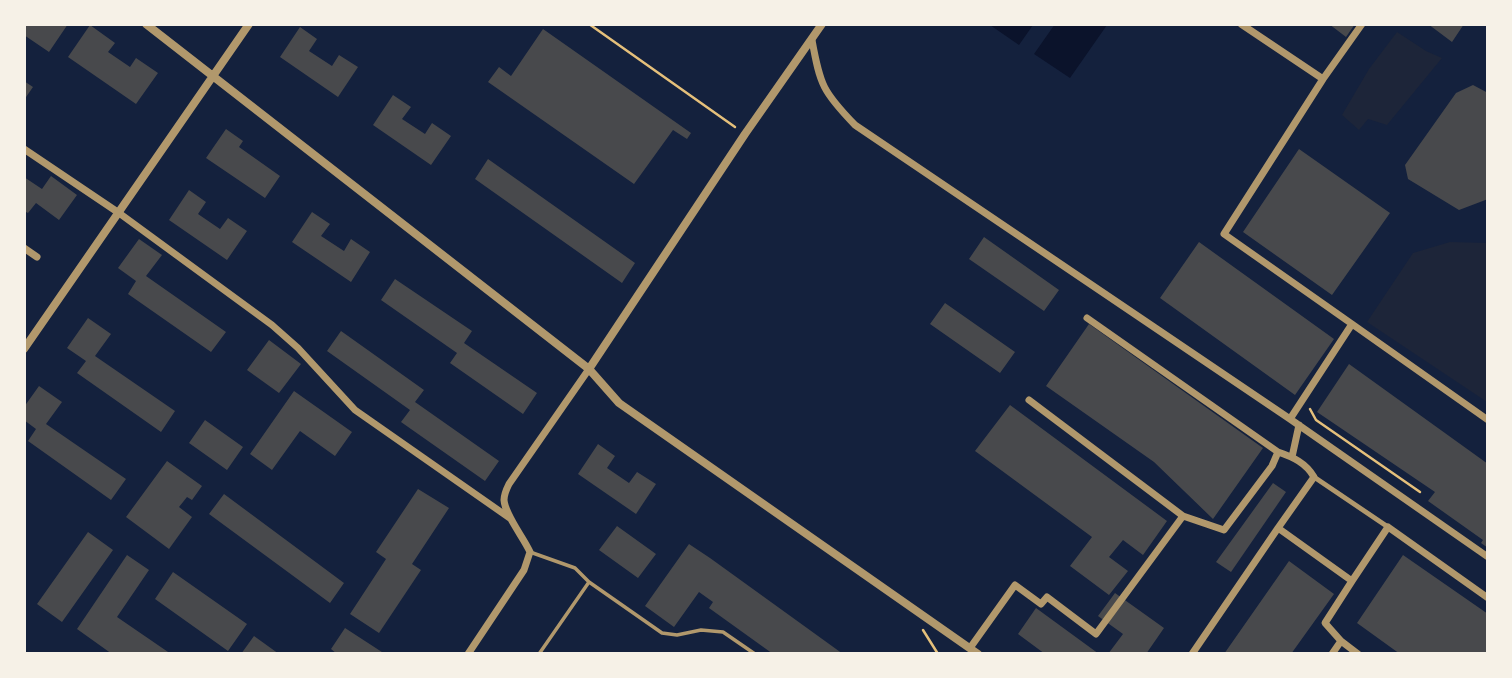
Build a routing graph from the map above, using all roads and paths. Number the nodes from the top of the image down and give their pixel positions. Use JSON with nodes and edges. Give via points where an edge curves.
{"nodes":[{"id":1,"x":146,"y":24,"type":"edge"},
{"id":2,"x":249,"y":24,"type":"edge"},
{"id":3,"x":589,"y":24,"type":"edge"},
{"id":4,"x":822,"y":24,"type":"edge"},
{"id":5,"x":1241,"y":24,"type":"edge"},
{"id":6,"x":1362,"y":24,"type":"edge"},
{"id":7,"x":812,"y":40,"type":"junction"},
{"id":8,"x":214,"y":76,"type":"junction"},
{"id":9,"x":1323,"y":79,"type":"junction"},
{"id":10,"x":745,"y":134,"type":"junction"},
{"id":11,"x":24,"y":149,"type":"edge"},
{"id":12,"x":119,"y":212,"type":"junction"},
{"id":13,"x":24,"y":248,"type":"edge"},
{"id":14,"x":37,"y":257,"type":"dead end"},
{"id":15,"x":1087,"y":318,"type":"dead end"},
{"id":16,"x":1352,"y":324,"type":"junction"},
{"id":17,"x":24,"y":349,"type":"edge"},
{"id":18,"x":589,"y":369,"type":"junction"},
{"id":19,"x":1304,"y":397,"type":"junction"},
{"id":20,"x":1029,"y":400,"type":"dead end"},
{"id":21,"x":1290,"y":419,"type":"junction"},
{"id":22,"x":1488,"y":420,"type":"edge"},
{"id":23,"x":1299,"y":425,"type":"junction"},
{"id":24,"x":1278,"y":452,"type":"junction"},
{"id":25,"x":1293,"y":457,"type":"junction"},
{"id":26,"x":1314,"y":477,"type":"junction"},
{"id":27,"x":1420,"y":492,"type":"dead end"},
{"id":28,"x":1183,"y":516,"type":"junction"},
{"id":29,"x":511,"y":519,"type":"junction"},
{"id":30,"x":1388,"y":527,"type":"junction"},
{"id":31,"x":1278,"y":528,"type":"junction"},
{"id":32,"x":530,"y":552,"type":"junction"},
{"id":33,"x":1488,"y":557,"type":"edge"},
{"id":34,"x":1352,"y":581,"type":"junction"},
{"id":35,"x":589,"y":582,"type":"junction"},
{"id":36,"x":1488,"y":598,"type":"edge"},
{"id":37,"x":1341,"y":641,"type":"junction"},
{"id":38,"x":974,"y":651,"type":"edge"},
{"id":39,"x":468,"y":653,"type":"edge"},
{"id":40,"x":539,"y":653,"type":"edge"},
{"id":41,"x":756,"y":653,"type":"edge"},
{"id":42,"x":1192,"y":653,"type":"edge"},
{"id":43,"x":1332,"y":653,"type":"edge"},
{"id":44,"x":1358,"y":653,"type":"edge"}],
"edges":[{"from":1,"to":8,"type":"street"},
{"from":2,"to":8,"type":"street"},
{"from":3,"to":10,"type":"path"},
{"from":4,"to":7,"type":"street"},
{"from":5,"to":9,"type":"street"},
{"from":6,"to":9,"type":"street"},
{"from":7,"to":10,"type":"street"},
{"from":7,"to":21,"type":"street","via":[[829,99],[855,125]]},
{"from":8,"to":12,"type":"street"},
{"from":8,"to":18,"type":"street"},
{"from":9,"to":16,"type":"street","via":[[1224,234]]},
{"from":10,"to":18,"type":"street"},
{"from":11,"to":12,"type":"street"},
{"from":12,"to":17,"type":"street"},
{"from":12,"to":29,"type":"street","via":[[272,325],[355,410]]},
{"from":13,"to":14,"type":"street"},
{"from":15,"to":24,"type":"street"},
{"from":16,"to":19,"type":"street"},
{"from":16,"to":22,"type":"street"},
{"from":18,"to":29,"type":"street","via":[[509,484],[504,499]]},
{"from":18,"to":38,"type":"street","via":[[619,403]]},
{"from":19,"to":21,"type":"street"},
{"from":19,"to":27,"type":"path","via":[[1316,420]]},
{"from":20,"to":28,"type":"street"},
{"from":21,"to":23,"type":"street"},
{"from":23,"to":25,"type":"street"},
{"from":23,"to":33,"type":"street"},
{"from":24,"to":25,"type":"street"},
{"from":24,"to":28,"type":"street","via":[[1224,530]]},
{"from":25,"to":26,"type":"street"},
{"from":26,"to":30,"type":"street"},
{"from":26,"to":31,"type":"street"},
{"from":28,"to":38,"type":"street","via":[[1096,634],[1047,597],[1041,604],[1015,585]]},
{"from":29,"to":32,"type":"street"},
{"from":30,"to":34,"type":"street"},
{"from":30,"to":36,"type":"street"},
{"from":31,"to":34,"type":"street"},
{"from":31,"to":42,"type":"street"},
{"from":32,"to":35,"type":"lane","via":[[575,568]]},
{"from":32,"to":39,"type":"street","via":[[524,570]]},
{"from":34,"to":37,"type":"street","via":[[1325,623]]},
{"from":35,"to":40,"type":"lane"},
{"from":35,"to":41,"type":"lane","via":[[662,633],[723,632]]},
{"from":37,"to":43,"type":"street"},
{"from":37,"to":44,"type":"street"}]}
